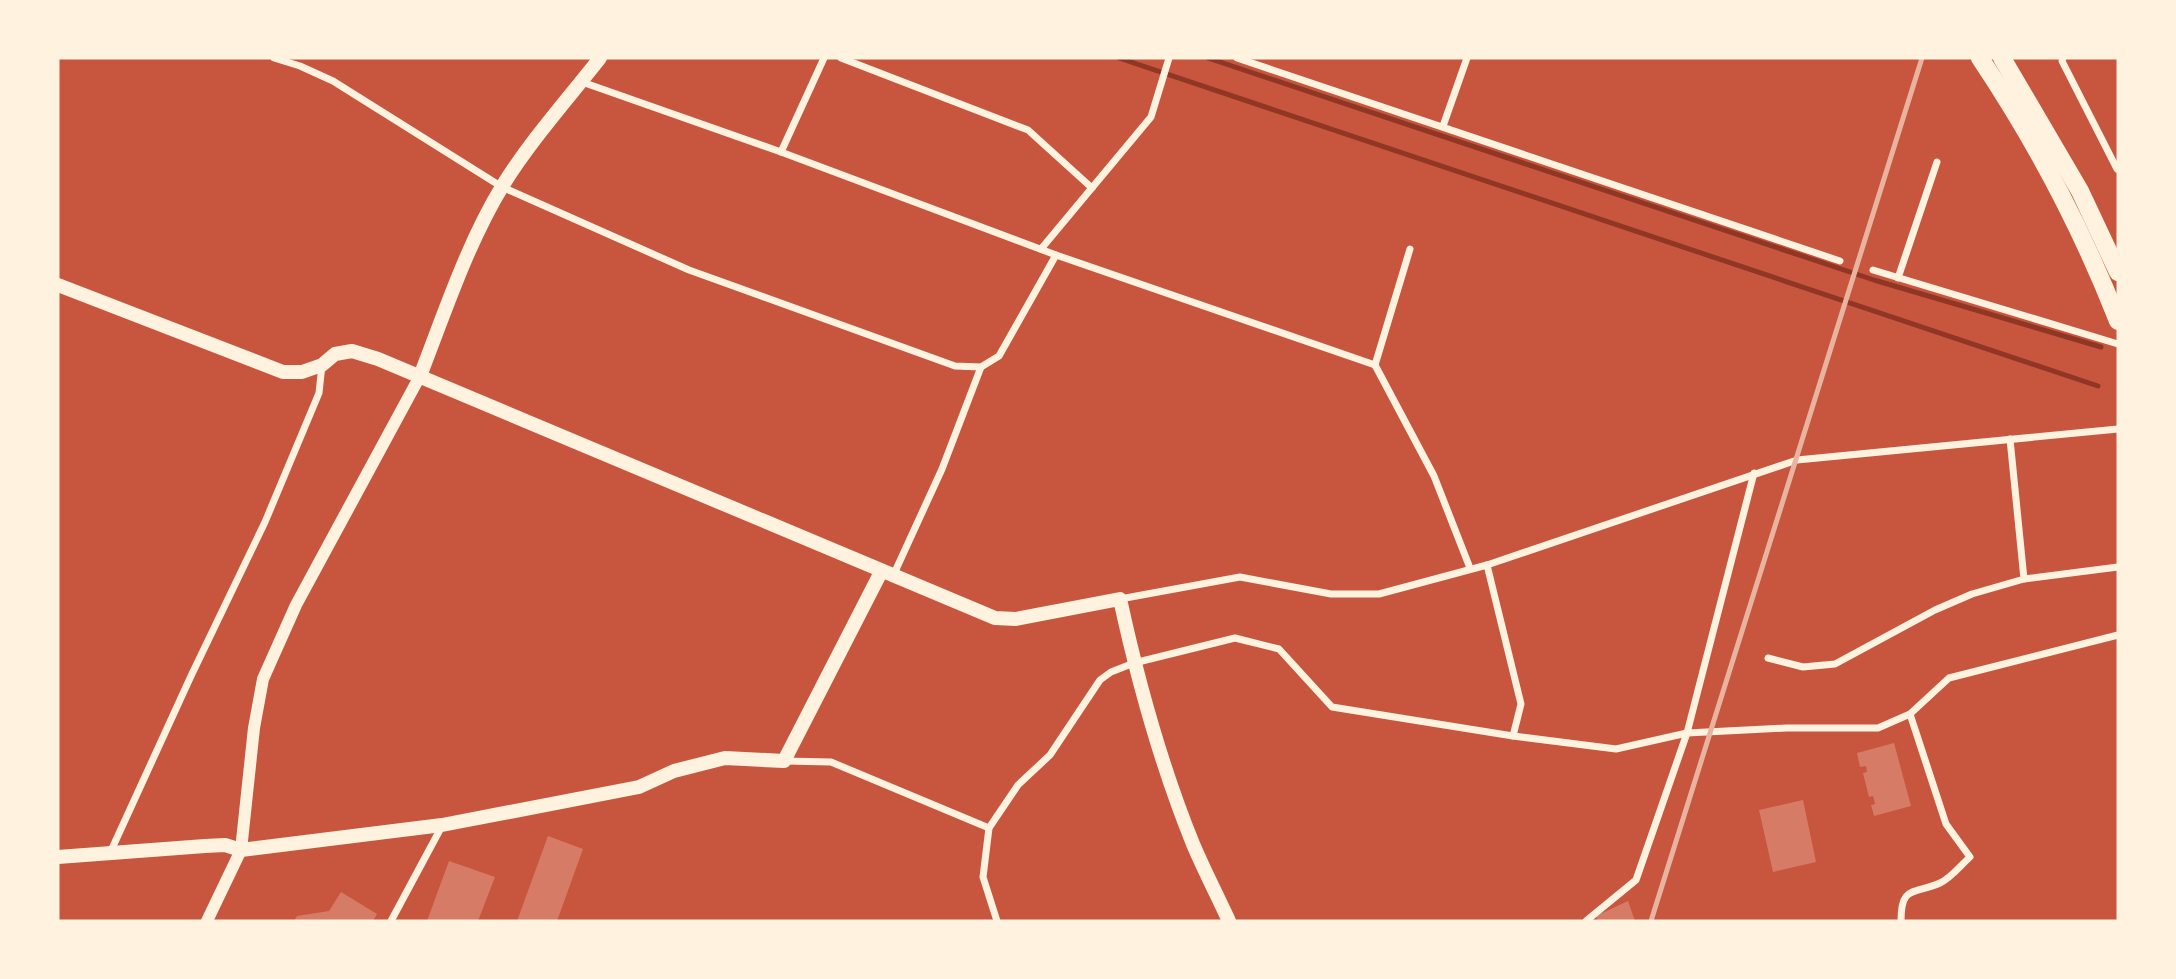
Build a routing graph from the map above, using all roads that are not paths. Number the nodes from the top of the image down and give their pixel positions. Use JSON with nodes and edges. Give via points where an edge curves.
{"nodes":[{"id":1,"x":274,"y":58,"type":"edge"},
{"id":2,"x":600,"y":58,"type":"edge"},
{"id":3,"x":824,"y":58,"type":"edge"},
{"id":4,"x":841,"y":58,"type":"edge"},
{"id":5,"x":1169,"y":58,"type":"edge"},
{"id":6,"x":1237,"y":58,"type":"edge"},
{"id":7,"x":1467,"y":58,"type":"edge"},
{"id":8,"x":1980,"y":58,"type":"edge"},
{"id":9,"x":2003,"y":58,"type":"edge"},
{"id":10,"x":2062,"y":59,"type":"edge"},
{"id":11,"x":581,"y":82,"type":"junction"},
{"id":12,"x":1443,"y":125,"type":"junction"},
{"id":13,"x":781,"y":152,"type":"junction"},
{"id":14,"x":1937,"y":162,"type":"dead end"},
{"id":15,"x":2118,"y":168,"type":"edge"},
{"id":16,"x":502,"y":187,"type":"junction"},
{"id":17,"x":1093,"y":188,"type":"junction"},
{"id":18,"x":1041,"y":249,"type":"junction"},
{"id":19,"x":1410,"y":249,"type":"dead end"},
{"id":20,"x":1056,"y":255,"type":"junction"},
{"id":21,"x":1840,"y":261,"type":"dead end"},
{"id":22,"x":1873,"y":270,"type":"dead end"},
{"id":23,"x":2118,"y":272,"type":"edge"},
{"id":24,"x":1898,"y":278,"type":"junction"},
{"id":25,"x":58,"y":285,"type":"edge"},
{"id":26,"x":2115,"y":313,"type":"edge"},
{"id":27,"x":2118,"y":344,"type":"edge"},
{"id":28,"x":322,"y":365,"type":"junction"},
{"id":29,"x":1375,"y":365,"type":"junction"},
{"id":30,"x":981,"y":367,"type":"junction"},
{"id":31,"x":420,"y":376,"type":"junction"},
{"id":32,"x":2118,"y":429,"type":"edge"},
{"id":33,"x":2010,"y":439,"type":"junction"},
{"id":34,"x":1754,"y":473,"type":"junction"},
{"id":35,"x":1487,"y":565,"type":"junction"},
{"id":36,"x":2118,"y":567,"type":"edge"},
{"id":37,"x":1470,"y":568,"type":"junction"},
{"id":38,"x":887,"y":575,"type":"junction"},
{"id":39,"x":2024,"y":579,"type":"junction"},
{"id":40,"x":1120,"y":598,"type":"junction"},
{"id":41,"x":2118,"y":635,"type":"edge"},
{"id":42,"x":1768,"y":659,"type":"dead end"},
{"id":43,"x":1134,"y":663,"type":"junction"},
{"id":44,"x":1910,"y":714,"type":"junction"},
{"id":45,"x":1687,"y":733,"type":"junction"},
{"id":46,"x":1513,"y":736,"type":"junction"},
{"id":47,"x":784,"y":761,"type":"junction"},
{"id":48,"x":442,"y":825,"type":"junction"},
{"id":49,"x":989,"y":828,"type":"junction"},
{"id":50,"x":241,"y":850,"type":"junction"},
{"id":51,"x":110,"y":853,"type":"junction"},
{"id":52,"x":58,"y":857,"type":"edge"},
{"id":53,"x":207,"y":921,"type":"edge"},
{"id":54,"x":391,"y":921,"type":"edge"},
{"id":55,"x":997,"y":921,"type":"edge"},
{"id":56,"x":1229,"y":921,"type":"edge"},
{"id":57,"x":1586,"y":921,"type":"edge"},
{"id":58,"x":1901,"y":921,"type":"edge"}],
"edges":[{"from":1,"to":16,"type":"street","via":[[333,81]]},
{"from":2,"to":11,"type":"main road"},
{"from":3,"to":13,"type":"street"},
{"from":4,"to":17,"type":"street","via":[[1028,130]]},
{"from":5,"to":17,"type":"street","via":[[1151,117]]},
{"from":6,"to":12,"type":"street"},
{"from":7,"to":12,"type":"street"},
{"from":8,"to":26,"type":"highway","via":[[2064,201]]},
{"from":9,"to":23,"type":"highway","via":[[2080,191]]},
{"from":10,"to":15,"type":"street"},
{"from":11,"to":13,"type":"street"},
{"from":11,"to":16,"type":"main road"},
{"from":12,"to":21,"type":"street"},
{"from":13,"to":18,"type":"street"},
{"from":14,"to":24,"type":"street"},
{"from":16,"to":30,"type":"street","via":[[690,270],[955,366]]},
{"from":16,"to":31,"type":"main road","via":[[467,257]]},
{"from":17,"to":18,"type":"street"},
{"from":18,"to":20,"type":"street"},
{"from":19,"to":29,"type":"street"},
{"from":20,"to":29,"type":"street"},
{"from":20,"to":30,"type":"street","via":[[999,356]]},
{"from":22,"to":24,"type":"street"},
{"from":24,"to":27,"type":"street"},
{"from":25,"to":28,"type":"main road","via":[[283,372]]},
{"from":28,"to":31,"type":"main road","via":[[335,354],[352,351]]},
{"from":28,"to":51,"type":"street","via":[[319,393],[265,522]]},
{"from":29,"to":37,"type":"street","via":[[1434,476]]},
{"from":30,"to":38,"type":"street","via":[[942,469]]},
{"from":31,"to":38,"type":"main road"},
{"from":31,"to":50,"type":"street","via":[[296,605],[263,678]]},
{"from":32,"to":33,"type":"street"},
{"from":33,"to":34,"type":"street","via":[[1797,460]]},
{"from":33,"to":39,"type":"street"},
{"from":34,"to":35,"type":"street"},
{"from":34,"to":45,"type":"street"},
{"from":35,"to":37,"type":"street"},
{"from":35,"to":46,"type":"street","via":[[1521,704]]},
{"from":36,"to":39,"type":"street"},
{"from":37,"to":40,"type":"street","via":[[1379,594],[1331,594],[1240,577]]},
{"from":38,"to":40,"type":"main road","via":[[995,618],[1016,619]]},
{"from":38,"to":47,"type":"main road"},
{"from":39,"to":42,"type":"street","via":[[1935,610],[1835,664],[1803,667]]},
{"from":40,"to":43,"type":"main road"},
{"from":41,"to":44,"type":"street","via":[[1949,678]]},
{"from":43,"to":46,"type":"street","via":[[1235,638],[1279,649],[1332,707]]},
{"from":43,"to":49,"type":"street","via":[[1100,680],[1050,755],[1017,785]]},
{"from":43,"to":56,"type":"main road","via":[[1175,796]]},
{"from":44,"to":45,"type":"street","via":[[1878,728]]},
{"from":44,"to":58,"type":"street","via":[[1945,824],[1970,856],[1942,882],[1909,892],[1901,904]]},
{"from":45,"to":46,"type":"street","via":[[1616,749]]},
{"from":45,"to":57,"type":"street","via":[[1636,880]]},
{"from":47,"to":48,"type":"main road","via":[[725,758],[674,771],[639,787]]},
{"from":47,"to":49,"type":"street","via":[[831,762]]},
{"from":48,"to":50,"type":"main road"},
{"from":48,"to":54,"type":"street"},
{"from":49,"to":55,"type":"street","via":[[983,877]]},
{"from":50,"to":51,"type":"main road","via":[[225,845]]},
{"from":50,"to":53,"type":"street"},
{"from":51,"to":52,"type":"main road"}]}
